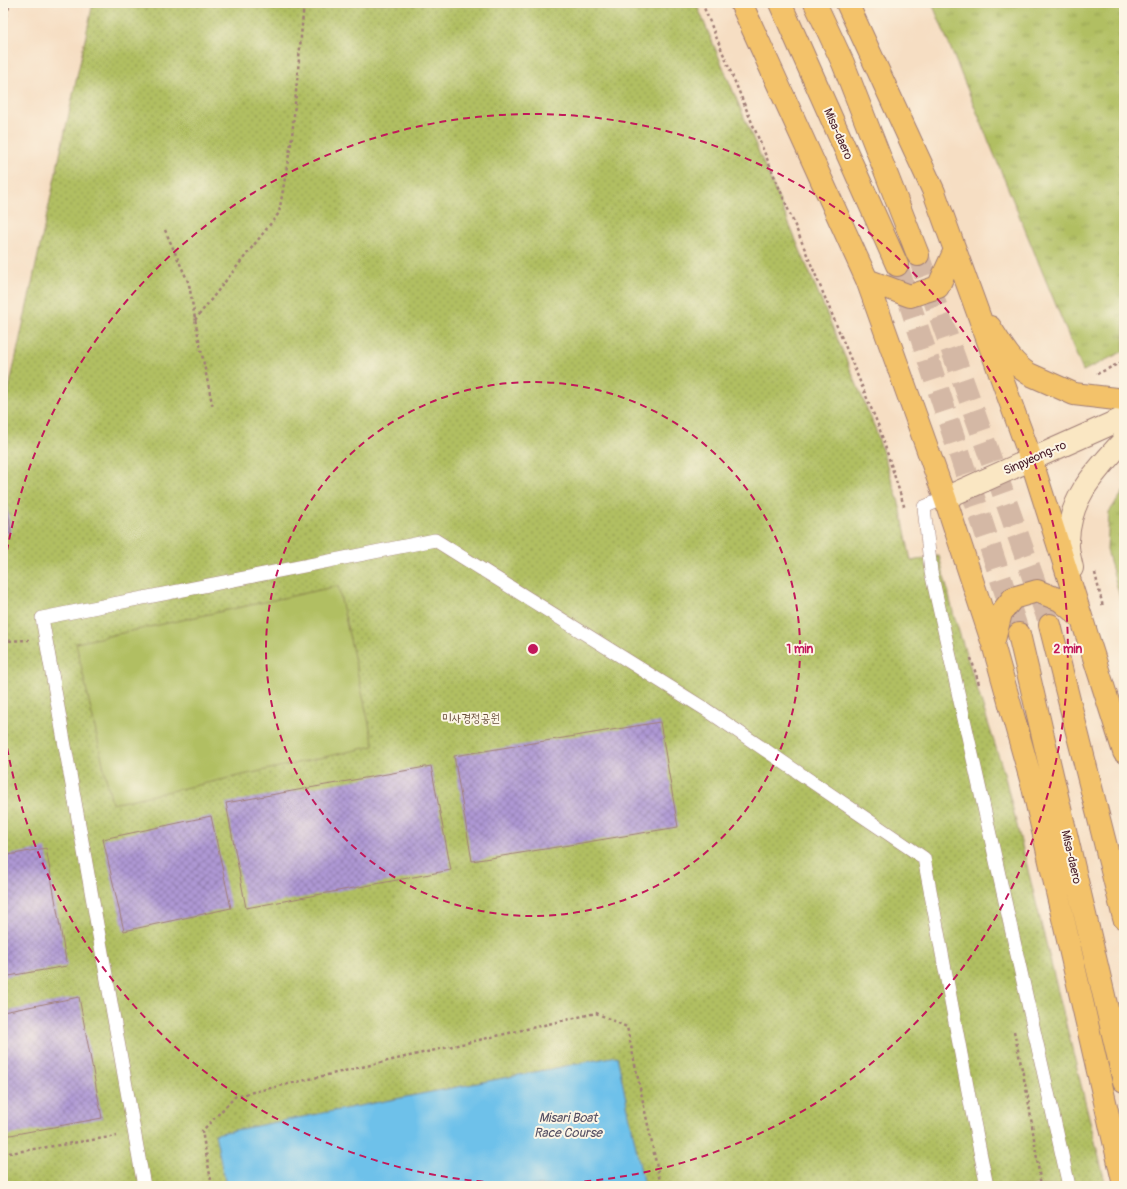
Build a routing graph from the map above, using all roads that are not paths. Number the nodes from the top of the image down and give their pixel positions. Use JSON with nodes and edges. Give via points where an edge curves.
{"nodes":[{"id":1,"x":741,"y":3,"type":"edge"},
{"id":2,"x":780,"y":3,"type":"edge"},
{"id":3,"x":814,"y":3,"type":"edge"},
{"id":4,"x":847,"y":3,"type":"edge"},
{"id":5,"x":955,"y":250,"type":"junction"},
{"id":6,"x":918,"y":255,"type":"tunnel mouth"},
{"id":7,"x":896,"y":264,"type":"tunnel mouth"},
{"id":8,"x":868,"y":280,"type":"junction"},
{"id":9,"x":973,"y":302,"type":"junction"},
{"id":10,"x":1124,"y":400,"type":"edge"},
{"id":11,"x":1124,"y":418,"type":"edge"},
{"id":12,"x":1124,"y":440,"type":"edge"},
{"id":13,"x":1031,"y":459,"type":"junction"},
{"id":14,"x":945,"y":498,"type":"junction"},
{"id":15,"x":1079,"y":614,"type":"junction"},
{"id":16,"x":1050,"y":625,"type":"tunnel mouth"},
{"id":17,"x":1019,"y":634,"type":"tunnel mouth"},
{"id":18,"x":993,"y":644,"type":"junction"},
{"id":19,"x":1124,"y":752,"type":"edge"},
{"id":20,"x":1124,"y":918,"type":"edge"},
{"id":21,"x":1124,"y":1081,"type":"edge"},
{"id":22,"x":1124,"y":1185,"type":"edge"},
{"id":23,"x":144,"y":1186,"type":"edge"},
{"id":24,"x":987,"y":1186,"type":"edge"},
{"id":25,"x":1069,"y":1186,"type":"edge"}],
"edges":[{"from":1,"to":8,"type":"main road"},
{"from":2,"to":7,"type":"main road","name":"Misa-daero"},
{"from":3,"to":6,"type":"main road","via":[[843,63]]},
{"from":4,"to":5,"type":"main road","via":[[934,192]]},
{"from":5,"to":8,"type":"main road","via":[[938,287],[910,296]]},
{"from":5,"to":9,"type":"main road"},
{"from":8,"to":14,"type":"main road"},
{"from":9,"to":10,"type":"main road","via":[[1008,354],[1022,370],[1074,394]]},
{"from":9,"to":13,"type":"main road"},
{"from":11,"to":13,"type":"main road","name":"Sinpyeong-ro"},
{"from":12,"to":15,"type":"main road","via":[[1091,476],[1076,501],[1072,514],[1068,541]]},
{"from":13,"to":14,"type":"main road","name":"Sinpyeong-ro"},
{"from":13,"to":15,"type":"main road"},
{"from":14,"to":18,"type":"main road"},
{"from":14,"to":25,"type":"lane","via":[[924,507],[930,572]]},
{"from":15,"to":18,"type":"main road","via":[[1060,600],[1037,591],[1013,598],[1001,613]]},
{"from":15,"to":19,"type":"main road"},
{"from":16,"to":20,"type":"main road"},
{"from":17,"to":21,"type":"main road","name":"Misa-daero"},
{"from":18,"to":22,"type":"main road","via":[[1033,787]]},
{"from":23,"to":24,"type":"lane","via":[[42,618],[435,540],[705,709],[924,858]]}]}
